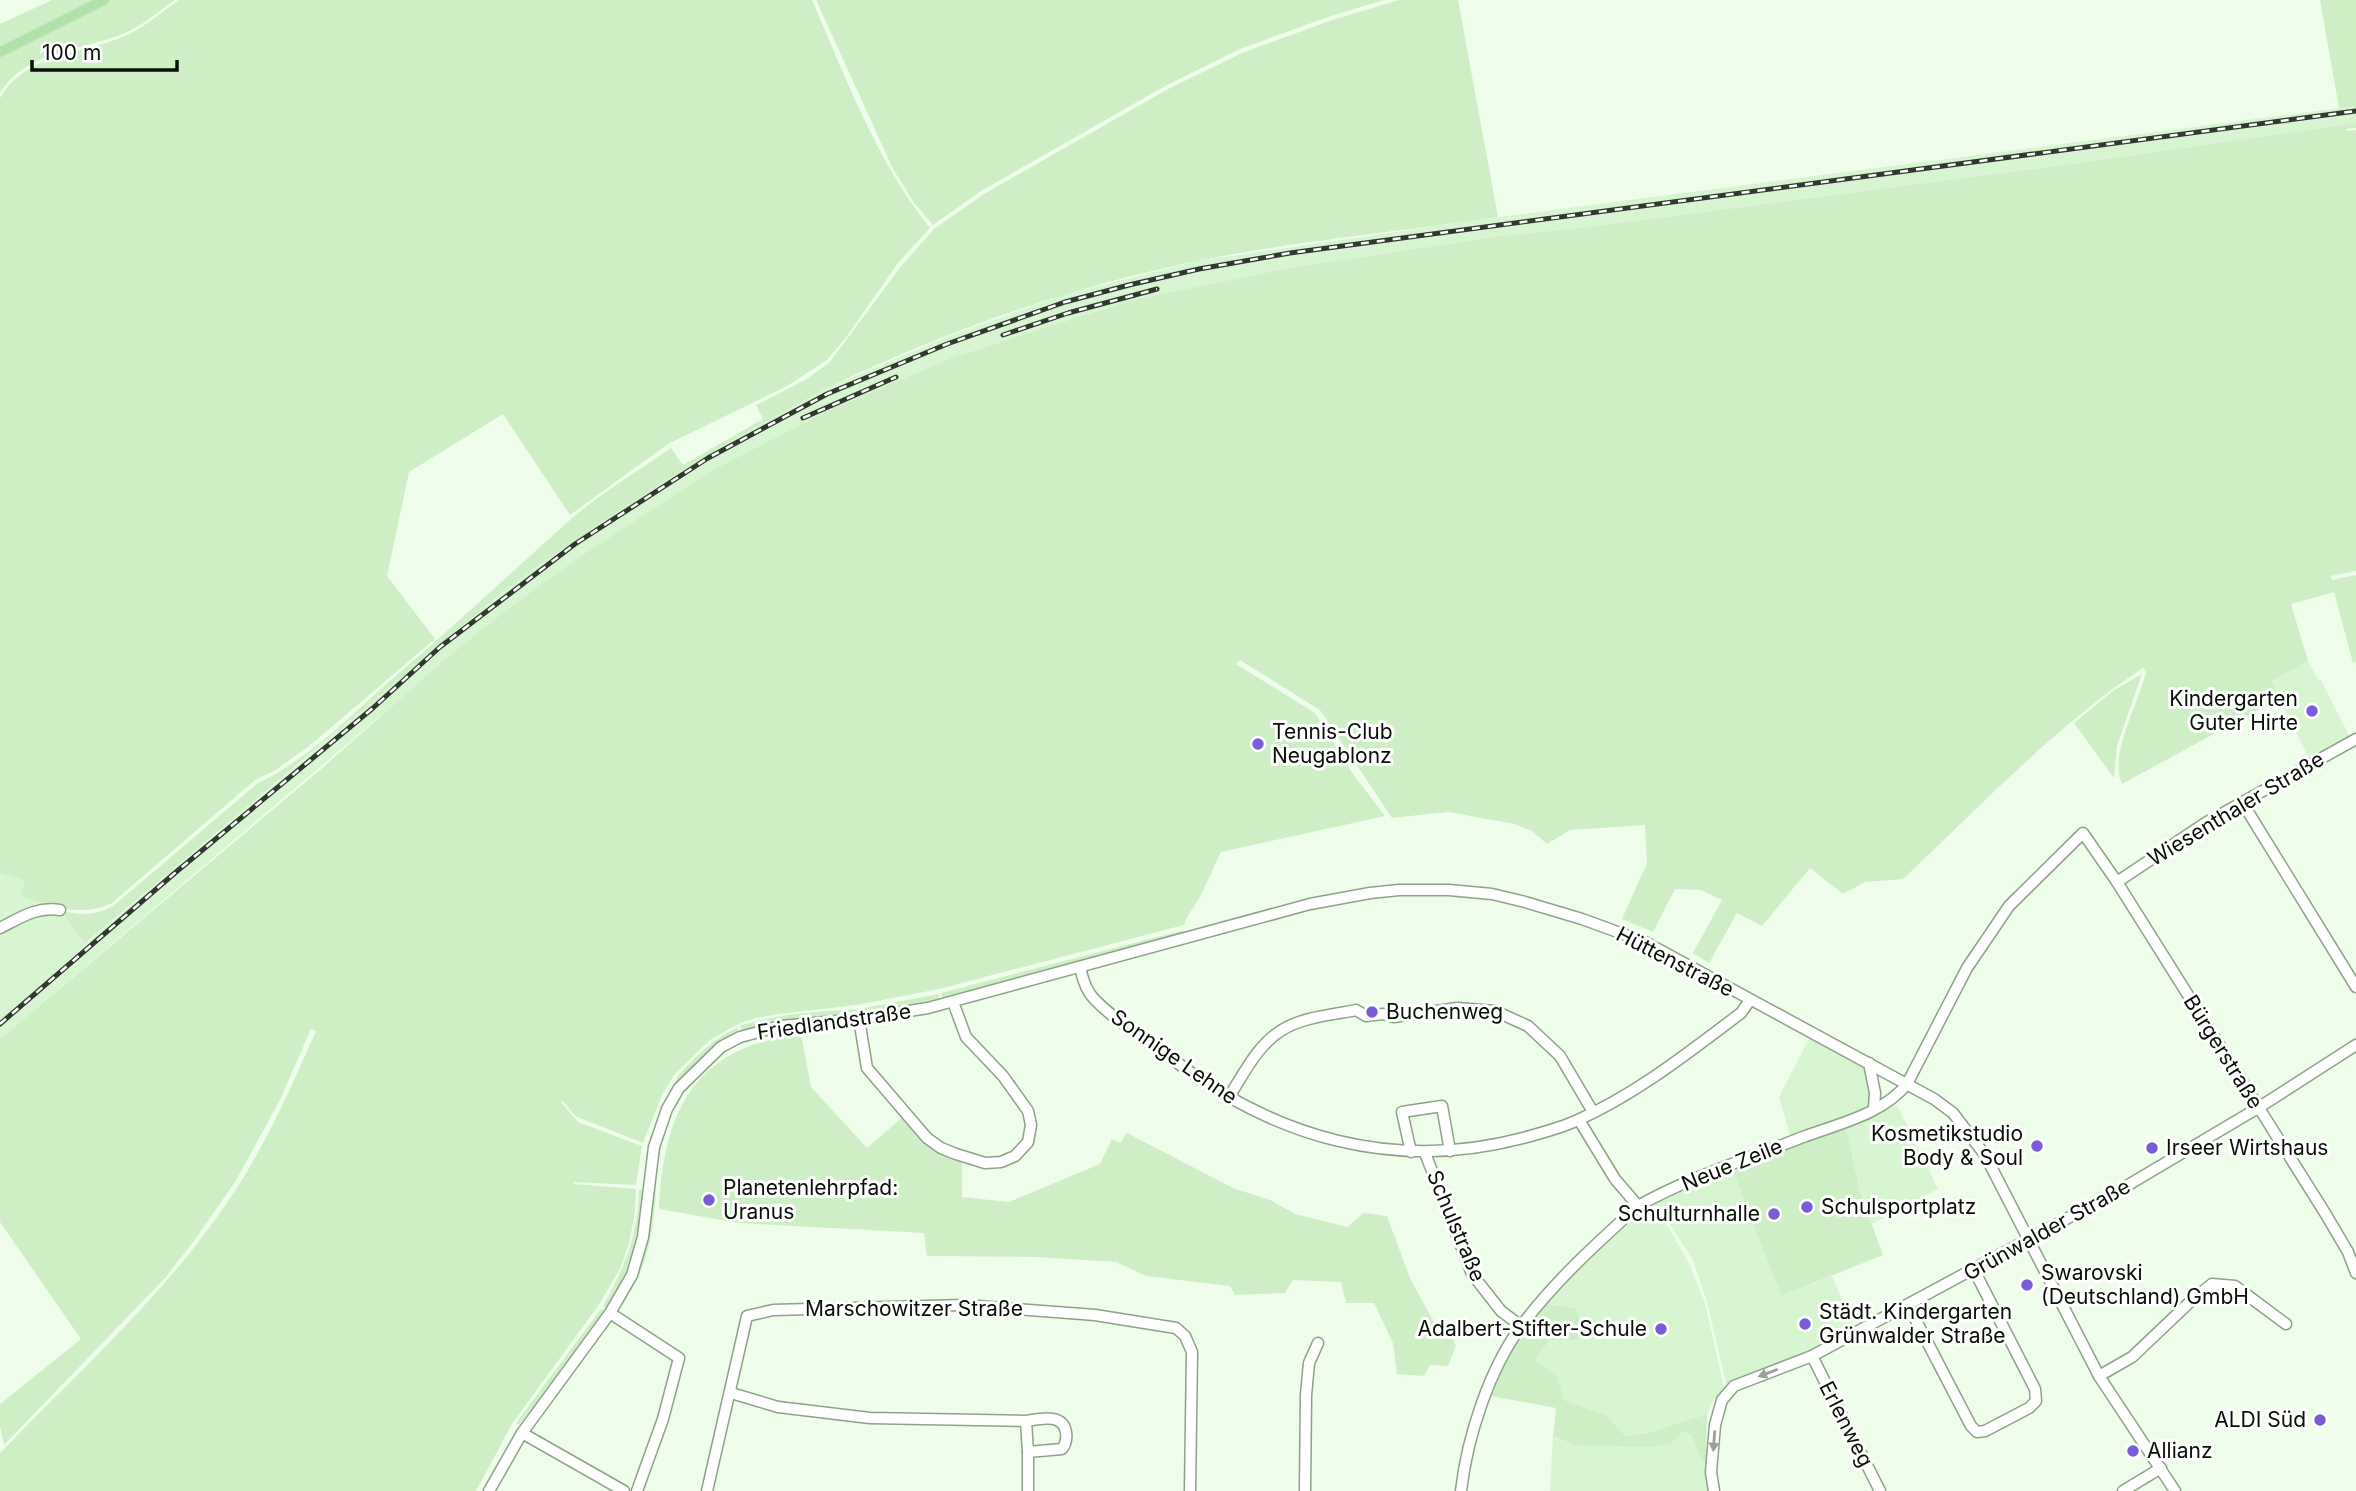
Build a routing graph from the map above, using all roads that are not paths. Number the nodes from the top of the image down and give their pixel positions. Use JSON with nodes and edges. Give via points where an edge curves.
{"nodes":[{"id":1,"x":2355,"y":741,"type":"edge"},
{"id":2,"x":2242,"y":802,"type":"junction"},
{"id":3,"x":2116,"y":882,"type":"junction"},
{"id":4,"x":60,"y":910,"type":"dead end"},
{"id":5,"x":0,"y":928,"type":"edge"},
{"id":6,"x":1080,"y":967,"type":"junction"},
{"id":7,"x":2356,"y":987,"type":"edge"},
{"id":8,"x":1750,"y":1000,"type":"junction"},
{"id":9,"x":953,"y":1002,"type":"junction"},
{"id":10,"x":859,"y":1019,"type":"junction"},
{"id":11,"x":2356,"y":1045,"type":"edge"},
{"id":12,"x":1869,"y":1063,"type":"junction"},
{"id":13,"x":1907,"y":1084,"type":"junction"},
{"id":14,"x":1228,"y":1098,"type":"junction"},
{"id":15,"x":2258,"y":1108,"type":"junction"},
{"id":16,"x":1874,"y":1109,"type":"junction"},
{"id":17,"x":1593,"y":1112,"type":"junction"},
{"id":18,"x":1579,"y":1120,"type":"junction"},
{"id":19,"x":1450,"y":1151,"type":"junction"},
{"id":20,"x":1410,"y":1152,"type":"junction"},
{"id":21,"x":1425,"y":1153,"type":"junction"},
{"id":22,"x":1638,"y":1206,"type":"junction"},
{"id":23,"x":2029,"y":1240,"type":"junction"},
{"id":24,"x":1974,"y":1270,"type":"junction"},
{"id":25,"x":2356,"y":1273,"type":"edge"},
{"id":26,"x":1908,"y":1305,"type":"junction"},
{"id":27,"x":610,"y":1313,"type":"junction"},
{"id":28,"x":2286,"y":1324,"type":"dead end"},
{"id":29,"x":1521,"y":1326,"type":"junction"},
{"id":30,"x":1318,"y":1343,"type":"dead end"},
{"id":31,"x":1812,"y":1356,"type":"junction"},
{"id":32,"x":2099,"y":1376,"type":"junction"},
{"id":33,"x":731,"y":1393,"type":"junction"},
{"id":34,"x":1026,"y":1421,"type":"junction"},
{"id":35,"x":522,"y":1433,"type":"junction"},
{"id":36,"x":1028,"y":1452,"type":"junction"},
{"id":37,"x":2161,"y":1468,"type":"junction"},
{"id":38,"x":489,"y":1491,"type":"edge"},
{"id":39,"x":624,"y":1491,"type":"edge"},
{"id":40,"x":637,"y":1491,"type":"edge"},
{"id":41,"x":708,"y":1491,"type":"edge"},
{"id":42,"x":1028,"y":1491,"type":"edge"},
{"id":43,"x":1190,"y":1491,"type":"edge"},
{"id":44,"x":1305,"y":1491,"type":"edge"},
{"id":45,"x":1461,"y":1491,"type":"edge"},
{"id":46,"x":1714,"y":1491,"type":"edge"},
{"id":47,"x":1880,"y":1491,"type":"edge"},
{"id":48,"x":2123,"y":1491,"type":"edge"},
{"id":49,"x":2175,"y":1491,"type":"edge"}],
"edges":[{"from":1,"to":2,"type":"street","name":"Wiesenthaler Straße"},
{"from":2,"to":3,"type":"street","name":"Wiesenthaler Straße"},
{"from":2,"to":7,"type":"street"},
{"from":3,"to":13,"type":"street","name":"Bürgerstraße","via":[[2083,833],[2008,906],[1967,968]]},
{"from":3,"to":15,"type":"street","name":"Bürgerstraße"},
{"from":4,"to":5,"type":"street","via":[[35,911]]},
{"from":6,"to":8,"type":"street","name":"Hüttenstraße","via":[[1335,899],[1399,890],[1448,890],[1492,894],[1646,942]]},
{"from":6,"to":9,"type":"street","name":"Friedlandstraße"},
{"from":6,"to":14,"type":"street","name":"Sonnige Lehne","via":[[1089,994],[1103,1007]]},
{"from":8,"to":12,"type":"street","name":"Hüttenstraße"},
{"from":8,"to":17,"type":"street","name":"Sonnige Lehne","via":[[1741,1013],[1657,1077]]},
{"from":9,"to":10,"type":"street","name":"Friedlandstraße"},
{"from":9,"to":10,"type":"street","via":[[966,1037],[1028,1111],[1028,1142],[1015,1156],[1001,1162],[965,1157],[941,1149],[927,1138],[867,1068]]},
{"from":10,"to":27,"type":"street","name":"Friedlandstraße","via":[[780,1026],[740,1037],[721,1047],[679,1088],[654,1147],[639,1253]]},
{"from":11,"to":15,"type":"street","name":"Grünwalder Straße"},
{"from":12,"to":13,"type":"street","name":"Hüttenstraße"},
{"from":12,"to":16,"type":"street"},
{"from":13,"to":16,"type":"street","name":"Neue Zeile","via":[[1895,1099]]},
{"from":13,"to":23,"type":"street","name":"Hüttenstraße","via":[[1953,1113],[1965,1128],[1985,1155]]},
{"from":14,"to":17,"type":"street","via":[[1257,1053],[1284,1028],[1356,1010],[1366,1016],[1394,1017],[1457,1008],[1495,1011],[1528,1026],[1560,1056]]},
{"from":14,"to":20,"type":"street","name":"Sonnige Lehne","via":[[1278,1123],[1323,1138]]},
{"from":15,"to":23,"type":"street","name":"Grünwalder Straße"},
{"from":15,"to":25,"type":"street","name":"Bürgerstraße","via":[[2325,1213]]},
{"from":16,"to":22,"type":"street","name":"Neue Zeile"},
{"from":17,"to":18,"type":"street","name":"Sonnige Lehne"},
{"from":18,"to":19,"type":"street","name":"Sonnige Lehne","via":[[1493,1146]]},
{"from":18,"to":22,"type":"street","via":[[1615,1179]]},
{"from":19,"to":20,"type":"street","via":[[1442,1106],[1402,1112]]},
{"from":19,"to":21,"type":"street","name":"Sonnige Lehne"},
{"from":20,"to":21,"type":"street","name":"Sonnige Lehne"},
{"from":21,"to":29,"type":"street","name":"Schulstraße","via":[[1472,1274],[1501,1311]]},
{"from":22,"to":29,"type":"street","name":"Neue Zeile","via":[[1570,1269]]},
{"from":23,"to":24,"type":"street","name":"Grünwalder Straße"},
{"from":23,"to":32,"type":"street","name":"Hüttenstraße"},
{"from":24,"to":26,"type":"street","name":"Grünwalder Straße"},
{"from":24,"to":26,"type":"street","via":[[2035,1389],[2036,1401],[2029,1408],[1977,1432]]},
{"from":26,"to":31,"type":"street","name":"Grünwalder Straße"},
{"from":27,"to":35,"type":"street","name":"Friedlandstraße"},
{"from":27,"to":40,"type":"street","via":[[679,1358]]},
{"from":28,"to":32,"type":"street","via":[[2235,1286],[2212,1284],[2132,1357]]},
{"from":29,"to":45,"type":"street","name":"Neue Zeile","via":[[1499,1363],[1475,1424]]},
{"from":30,"to":44,"type":"street","via":[[1309,1363],[1306,1395]]},
{"from":31,"to":46,"type":"street","name":"Grünwalder Straße","one_way":true,"via":[[1726,1392],[1715,1425]]},
{"from":31,"to":47,"type":"street","name":"Erlenweg"},
{"from":32,"to":37,"type":"street","name":"Hüttenstraße"},
{"from":33,"to":34,"type":"street","via":[[778,1407],[859,1417]]},
{"from":33,"to":41,"type":"street","name":"Marschowitzer Straße"},
{"from":33,"to":43,"type":"street","name":"Marschowitzer Straße","via":[[747,1316],[773,1310],[964,1305],[1095,1315],[1176,1328],[1192,1352]]},
{"from":34,"to":36,"type":"street"},
{"from":34,"to":36,"type":"street","via":[[1054,1419],[1066,1429],[1062,1449]]},
{"from":35,"to":38,"type":"street","name":"Friedlandstraße"},
{"from":35,"to":39,"type":"street"},
{"from":36,"to":42,"type":"street"},
{"from":37,"to":48,"type":"street"},
{"from":37,"to":49,"type":"street","name":"Hüttenstraße"}]}
